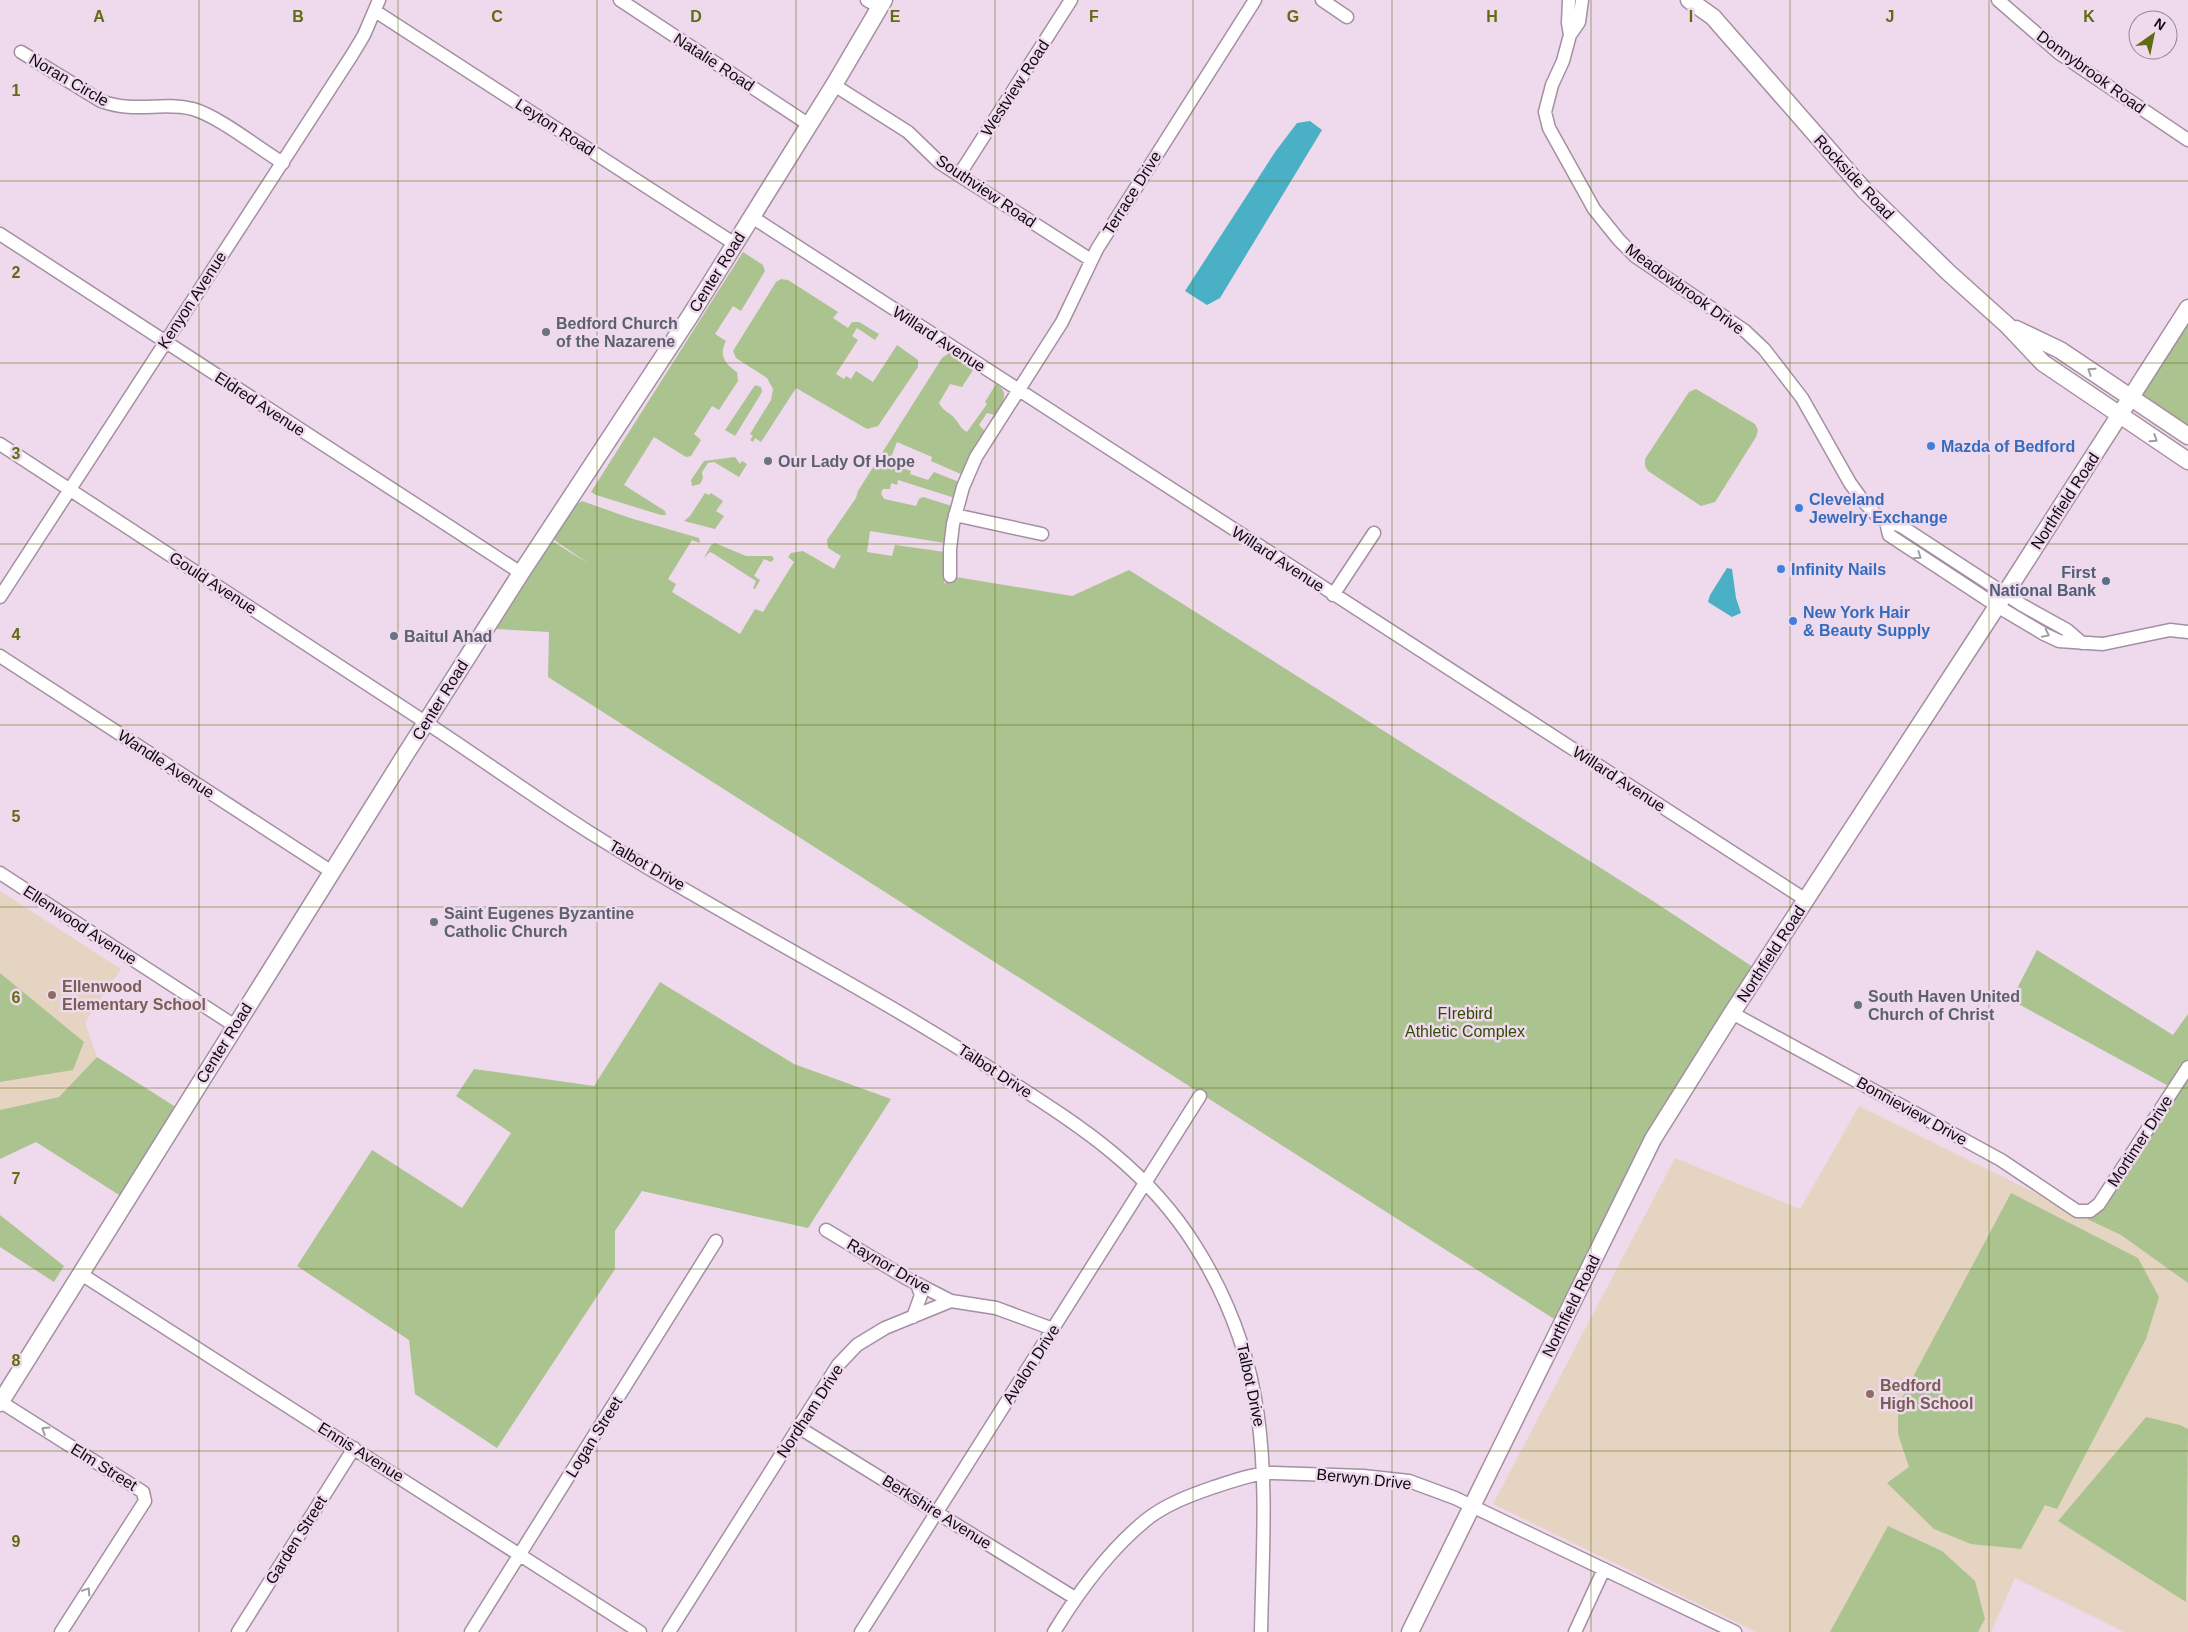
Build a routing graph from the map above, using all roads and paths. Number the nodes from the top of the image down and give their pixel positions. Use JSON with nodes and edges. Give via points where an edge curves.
{"nodes":[{"id":1,"x":620,"y":0,"type":"edge"},
{"id":2,"x":1071,"y":0,"type":"edge"},
{"id":3,"x":1255,"y":0,"type":"edge"},
{"id":4,"x":1322,"y":0,"type":"edge"},
{"id":5,"x":1569,"y":0,"type":"edge"},
{"id":6,"x":1582,"y":0,"type":"edge"},
{"id":7,"x":1689,"y":0,"type":"edge"},
{"id":8,"x":1704,"y":0,"type":"edge"},
{"id":9,"x":1998,"y":0,"type":"edge"},
{"id":10,"x":877,"y":2,"type":"edge"},
{"id":11,"x":377,"y":6,"type":"edge"},
{"id":12,"x":1348,"y":16,"type":"dead end"},
{"id":13,"x":1713,"y":17,"type":"junction"},
{"id":14,"x":1570,"y":35,"type":"junction"},
{"id":15,"x":21,"y":52,"type":"dead end"},
{"id":16,"x":834,"y":85,"type":"junction"},
{"id":17,"x":808,"y":124,"type":"junction"},
{"id":18,"x":2188,"y":140,"type":"edge"},
{"id":19,"x":282,"y":163,"type":"junction"},
{"id":20,"x":959,"y":176,"type":"junction"},
{"id":21,"x":752,"y":217,"type":"junction"},
{"id":22,"x":0,"y":234,"type":"edge"},
{"id":23,"x":735,"y":244,"type":"junction"},
{"id":24,"x":1091,"y":260,"type":"junction"},
{"id":25,"x":2188,"y":308,"type":"edge"},
{"id":26,"x":2008,"y":325,"type":"junction"},
{"id":27,"x":164,"y":342,"type":"junction"},
{"id":28,"x":1017,"y":390,"type":"junction"},
{"id":29,"x":2131,"y":399,"type":"junction"},
{"id":30,"x":2120,"y":416,"type":"junction"},
{"id":31,"x":2188,"y":436,"type":"edge"},
{"id":32,"x":0,"y":444,"type":"edge"},
{"id":33,"x":2188,"y":462,"type":"edge"},
{"id":34,"x":69,"y":489,"type":"junction"},
{"id":35,"x":955,"y":516,"type":"junction"},
{"id":36,"x":1374,"y":533,"type":"dead end"},
{"id":37,"x":1042,"y":534,"type":"dead end"},
{"id":38,"x":521,"y":573,"type":"junction"},
{"id":39,"x":950,"y":576,"type":"dead end"},
{"id":40,"x":1333,"y":595,"type":"junction"},
{"id":41,"x":0,"y":597,"type":"edge"},
{"id":42,"x":2001,"y":600,"type":"junction"},
{"id":43,"x":2188,"y":632,"type":"edge"},
{"id":44,"x":0,"y":656,"type":"edge"},
{"id":45,"x":426,"y":722,"type":"junction"},
{"id":46,"x":332,"y":872,"type":"junction"},
{"id":47,"x":0,"y":873,"type":"edge"},
{"id":48,"x":1806,"y":900,"type":"junction"},
{"id":49,"x":1732,"y":1014,"type":"junction"},
{"id":50,"x":235,"y":1026,"type":"junction"},
{"id":51,"x":2188,"y":1067,"type":"edge"},
{"id":52,"x":1200,"y":1096,"type":"dead end"},
{"id":53,"x":1145,"y":1181,"type":"junction"},
{"id":54,"x":2090,"y":1211,"type":"joint"},
{"id":55,"x":826,"y":1230,"type":"dead end"},
{"id":56,"x":716,"y":1241,"type":"dead end"},
{"id":57,"x":80,"y":1274,"type":"junction"},
{"id":58,"x":917,"y":1284,"type":"junction"},
{"id":59,"x":951,"y":1301,"type":"junction"},
{"id":60,"x":913,"y":1317,"type":"junction"},
{"id":61,"x":1053,"y":1329,"type":"junction"},
{"id":62,"x":0,"y":1402,"type":"edge"},
{"id":63,"x":798,"y":1426,"type":"junction"},
{"id":64,"x":354,"y":1448,"type":"junction"},
{"id":65,"x":1265,"y":1473,"type":"junction"},
{"id":66,"x":1472,"y":1507,"type":"junction"},
{"id":67,"x":937,"y":1511,"type":"junction"},
{"id":68,"x":520,"y":1554,"type":"junction"},
{"id":69,"x":1604,"y":1569,"type":"junction"},
{"id":70,"x":1075,"y":1598,"type":"junction"},
{"id":71,"x":1732,"y":1631,"type":"edge"},
{"id":72,"x":61,"y":1632,"type":"edge"},
{"id":73,"x":238,"y":1632,"type":"edge"},
{"id":74,"x":471,"y":1632,"type":"edge"},
{"id":75,"x":640,"y":1632,"type":"edge"},
{"id":76,"x":669,"y":1632,"type":"edge"},
{"id":77,"x":861,"y":1632,"type":"edge"},
{"id":78,"x":1054,"y":1632,"type":"edge"},
{"id":79,"x":1261,"y":1632,"type":"edge"},
{"id":80,"x":1410,"y":1632,"type":"edge"},
{"id":81,"x":1575,"y":1632,"type":"edge"}],
"edges":[{"from":1,"to":17,"type":"street","name":"Natalie Road"},
{"from":2,"to":20,"type":"street","name":"Westview Road"},
{"from":3,"to":24,"type":"street","name":"Terrace Drive"},
{"from":4,"to":12,"type":"street"},
{"from":5,"to":14,"type":"street","name":"Meadowbrook Drive"},
{"from":6,"to":14,"type":"street","name":"Meadowbrook Drive","via":[[1579,22]]},
{"from":7,"to":13,"type":"main road","name":"Rockside Road"},
{"from":8,"to":13,"type":"main road","name":"Rockside Road"},
{"from":9,"to":18,"type":"street","name":"Donnybrook Road","via":[[2059,53]]},
{"from":10,"to":16,"type":"main road","name":"Center Road"},
{"from":11,"to":19,"type":"street","name":"Kenyon Avenue","via":[[352,55]]},
{"from":11,"to":23,"type":"street","name":"Leyton Road"},
{"from":13,"to":26,"type":"main road","name":"Rockside Road","via":[[1865,190],[1948,272]]},
{"from":14,"to":42,"type":"street","name":"Meadowbrook Drive","via":[[1545,112],[1549,128],[1594,209],[1635,256],[1738,326],[1764,350],[1802,398],[1850,484],[1871,510],[1886,522],[1901,526]]},
{"from":15,"to":19,"type":"street","name":"Noran Circle","via":[[101,101],[116,106],[193,109]]},
{"from":16,"to":17,"type":"main road","name":"Center Road"},
{"from":16,"to":20,"type":"street","name":"Southview Road","via":[[908,132],[940,163]]},
{"from":17,"to":21,"type":"main road","name":"Center Road"},
{"from":19,"to":27,"type":"street","name":"Kenyon Avenue"},
{"from":20,"to":24,"type":"street","name":"Southview Road"},
{"from":21,"to":23,"type":"main road","name":"Center Road"},
{"from":21,"to":28,"type":"street","name":"Willard Avenue"},
{"from":22,"to":27,"type":"street","name":"Eldred Avenue"},
{"from":23,"to":38,"type":"main road","name":"Center Road"},
{"from":24,"to":28,"type":"street","name":"Terrace Drive","via":[[1062,322]]},
{"from":25,"to":29,"type":"main road","name":"Northfield Road"},
{"from":29,"to":26,"type":"main road","name":"Rockside Road","one_way":true,"via":[[2060,350]]},
{"from":26,"to":30,"type":"main road","name":"Rockside Road","via":[[2043,363]]},
{"from":27,"to":34,"type":"street","name":"Kenyon Avenue"},
{"from":27,"to":38,"type":"street","name":"Eldred Avenue"},
{"from":28,"to":35,"type":"street","name":"Terrace Drive","via":[[976,457]]},
{"from":28,"to":40,"type":"street","name":"Willard Avenue"},
{"from":29,"to":30,"type":"main road","name":"Northfield Road"},
{"from":29,"to":31,"type":"main road","name":"Rockside Road"},
{"from":30,"to":33,"type":"main road","name":"Rockside Road","one_way":true},
{"from":30,"to":42,"type":"main road","name":"Northfield Road"},
{"from":32,"to":34,"type":"street","name":"Gould Avenue"},
{"from":34,"to":41,"type":"street","name":"Kenyon Avenue"},
{"from":34,"to":45,"type":"street","name":"Gould Avenue"},
{"from":35,"to":37,"type":"street"},
{"from":35,"to":39,"type":"street","name":"Terrace Drive"},
{"from":36,"to":40,"type":"street"},
{"from":38,"to":45,"type":"main road","name":"Center Road"},
{"from":40,"to":48,"type":"street","name":"Willard Avenue"},
{"from":42,"to":43,"type":"street","name":"Meadowbrook Drive","via":[[2067,630],[2082,643],[2103,644],[2170,630]]},
{"from":42,"to":48,"type":"main road","name":"Northfield Road"},
{"from":44,"to":46,"type":"street","name":"Wandle Avenue"},
{"from":45,"to":46,"type":"main road","name":"Center Road"},
{"from":45,"to":53,"type":"street","name":"Talbot Drive","via":[[591,833],[947,1040],[1092,1134]]},
{"from":46,"to":50,"type":"main road","name":"Center Road"},
{"from":47,"to":50,"type":"street","name":"Ellenwood Avenue"},
{"from":48,"to":49,"type":"main road","name":"Northfield Road"},
{"from":49,"to":54,"type":"street","name":"Bonnieview Drive","via":[[2002,1160],[2077,1211]]},
{"from":49,"to":66,"type":"main road","name":"Northfield Road","via":[[1653,1139]]},
{"from":50,"to":57,"type":"main road","name":"Center Road"},
{"from":51,"to":54,"type":"street","name":"Mortimer Drive","via":[[2099,1204]]},
{"from":52,"to":53,"type":"street","name":"Avalon Drive"},
{"from":53,"to":61,"type":"street","name":"Avalon Drive"},
{"from":53,"to":65,"type":"street","name":"Talbot Drive","via":[[1187,1232],[1232,1313],[1248,1359],[1259,1411]]},
{"from":55,"to":58,"type":"street","name":"Raynor Drive"},
{"from":56,"to":68,"type":"street","name":"Logan Street"},
{"from":57,"to":62,"type":"main road","name":"Center Road"},
{"from":57,"to":64,"type":"street","name":"Ennis Avenue"},
{"from":58,"to":59,"type":"street","name":"Raynor Drive"},
{"from":58,"to":60,"type":"street","via":[[921,1296]]},
{"from":59,"to":60,"type":"street","name":"Nordham Drive"},
{"from":59,"to":61,"type":"street","via":[[996,1308]]},
{"from":60,"to":63,"type":"street","name":"Nordham Drive","via":[[885,1328],[858,1346],[838,1365]]},
{"from":61,"to":67,"type":"street","name":"Avalon Drive"},
{"from":72,"to":62,"type":"street","name":"Elm Street","one_way":true,"via":[[145,1501],[143,1492]]},
{"from":63,"to":67,"type":"street","name":"Berkshire Avenue"},
{"from":63,"to":76,"type":"street","name":"Nordham Drive"},
{"from":64,"to":68,"type":"street","name":"Ennis Avenue"},
{"from":64,"to":73,"type":"street","name":"Garden Street"},
{"from":65,"to":66,"type":"street","name":"Berwyn Drive","via":[[1409,1481]]},
{"from":65,"to":70,"type":"street","name":"Berwyn Drive","via":[[1184,1498],[1147,1520],[1114,1550]]},
{"from":65,"to":79,"type":"street","name":"Talbot Drive"},
{"from":66,"to":69,"type":"street","name":"Berwyn Drive"},
{"from":66,"to":80,"type":"main road","name":"Northfield Road"},
{"from":67,"to":70,"type":"street","name":"Berkshire Avenue"},
{"from":67,"to":77,"type":"street","name":"Avalon Drive"},
{"from":68,"to":74,"type":"street","name":"Logan Street"},
{"from":68,"to":75,"type":"street","name":"Ennis Avenue"},
{"from":69,"to":71,"type":"street","name":"Berwyn Drive"},
{"from":69,"to":81,"type":"street"},
{"from":70,"to":78,"type":"street","name":"Berwyn Drive"}]}
